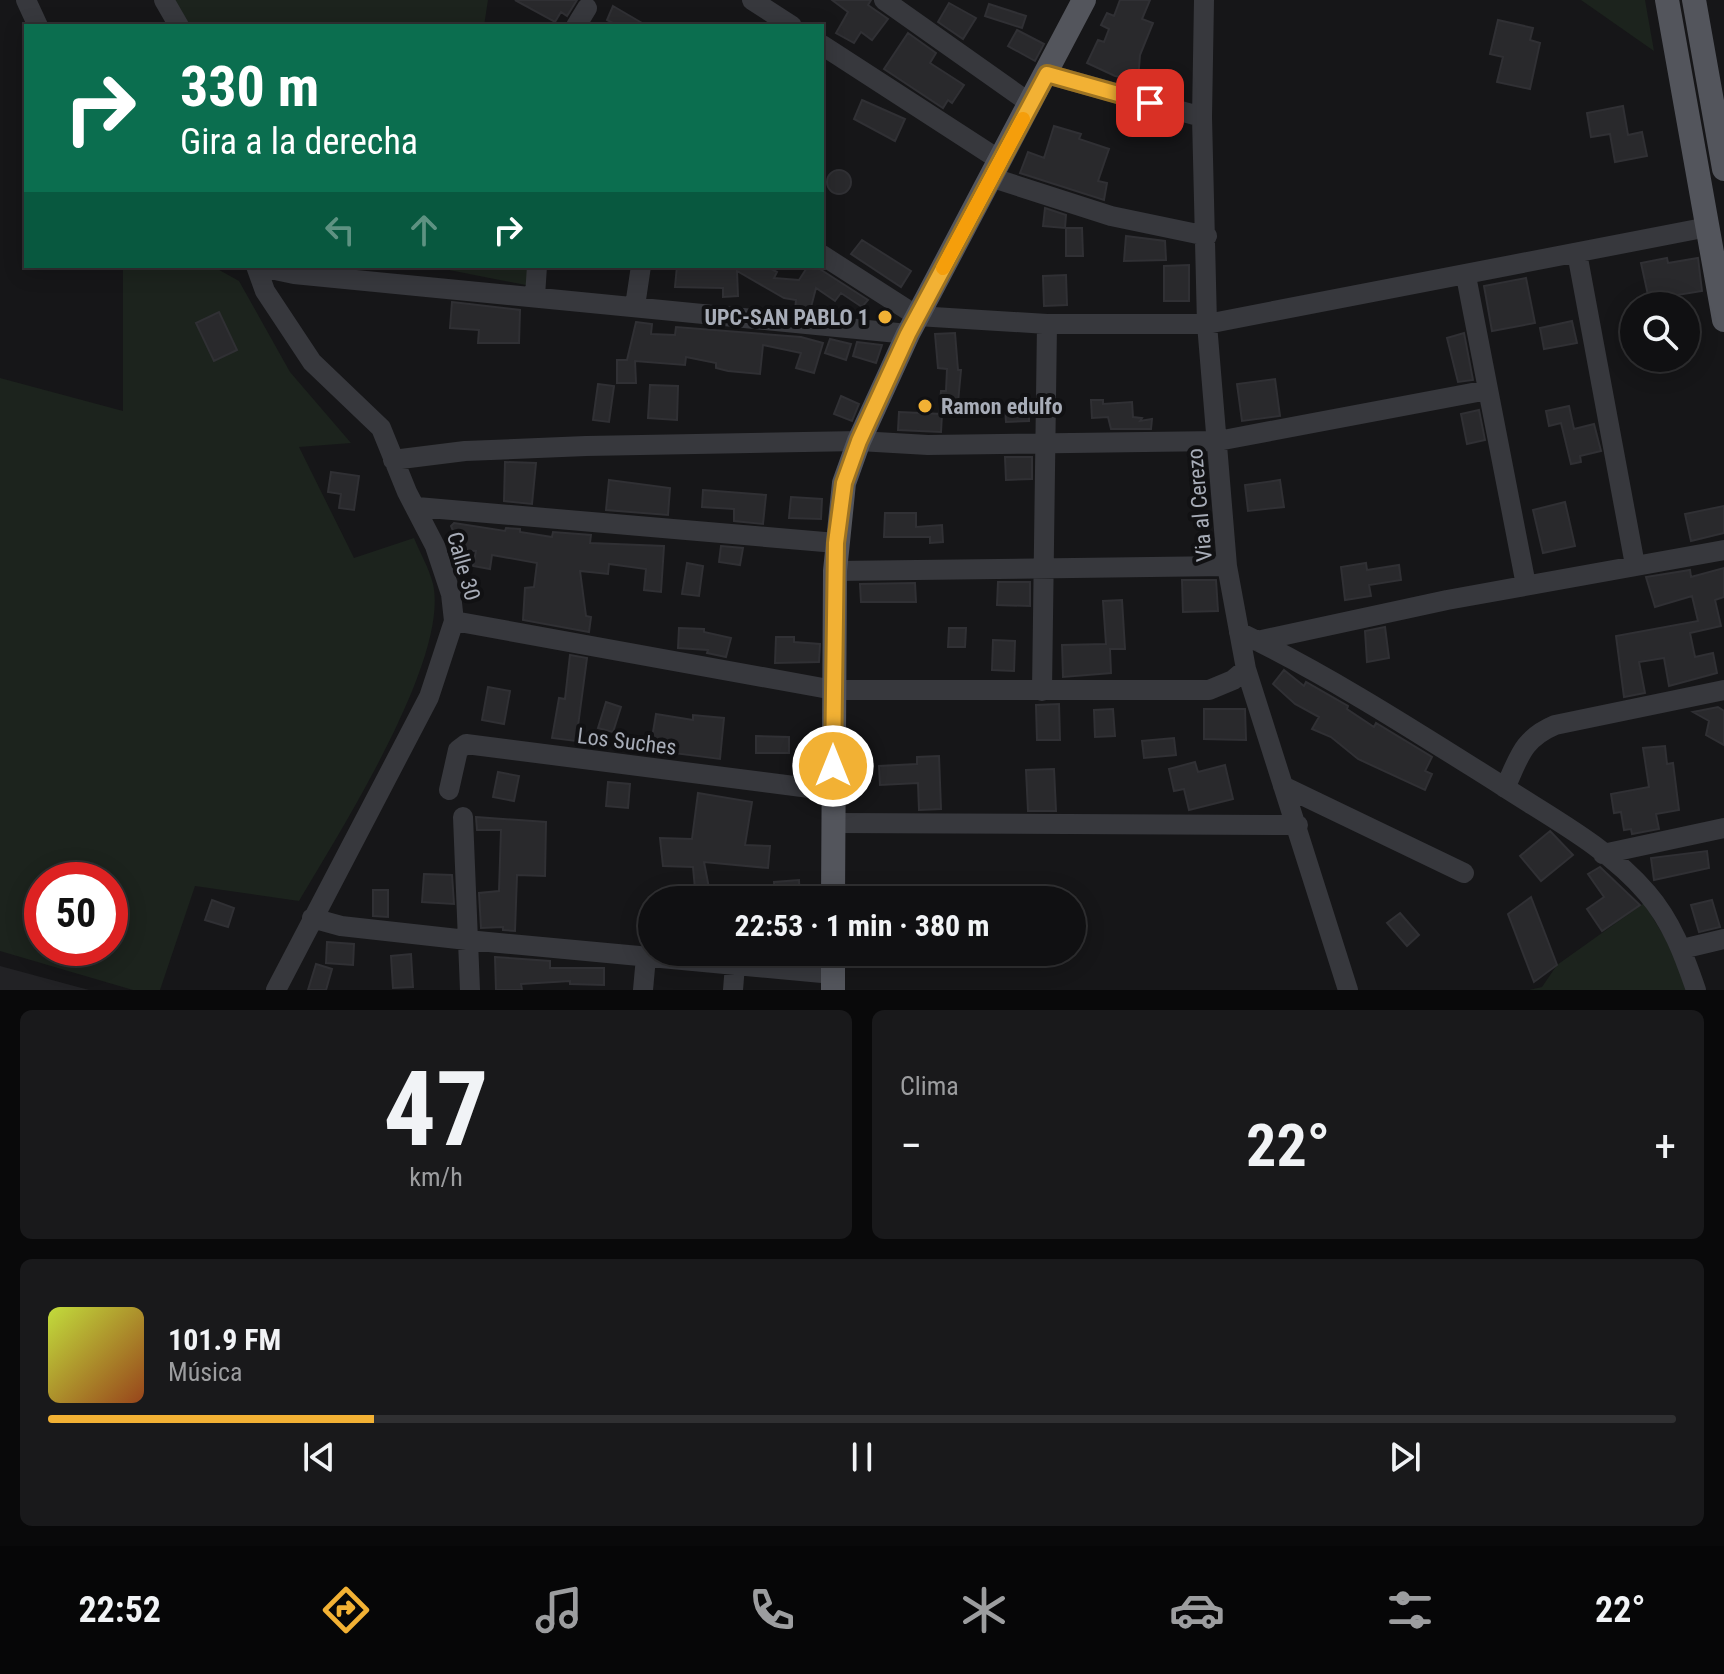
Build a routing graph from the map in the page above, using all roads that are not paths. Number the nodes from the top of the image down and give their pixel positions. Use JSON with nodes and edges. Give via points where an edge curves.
{"nodes":[{"id":1,"x":26,"y":0,"type":"edge"},
{"id":2,"x":164,"y":0,"type":"edge"},
{"id":3,"x":752,"y":0,"type":"edge"},
{"id":4,"x":1084,"y":0,"type":"edge"},
{"id":5,"x":1204,"y":0,"type":"edge"},
{"id":6,"x":1667,"y":0,"type":"edge"},
{"id":7,"x":1694,"y":0,"type":"edge"},
{"id":8,"x":897,"y":4,"type":"edge"},
{"id":9,"x":37,"y":24,"type":"edge"},
{"id":10,"x":178,"y":24,"type":"edge"},
{"id":11,"x":789,"y":24,"type":"edge"},
{"id":12,"x":824,"y":46,"type":"edge"},
{"id":13,"x":1047,"y":74,"type":"junction"},
{"id":14,"x":1031,"y":104,"type":"junction"},
{"id":15,"x":1202,"y":117,"type":"junction"},
{"id":16,"x":1724,"y":169,"type":"edge"},
{"id":17,"x":997,"y":170,"type":"junction"},
{"id":18,"x":1708,"y":227,"type":"junction"},
{"id":19,"x":1207,"y":236,"type":"junction"},
{"id":20,"x":1577,"y":253,"type":"junction"},
{"id":21,"x":824,"y":257,"type":"edge"},
{"id":22,"x":257,"y":268,"type":"edge"},
{"id":23,"x":266,"y":268,"type":"edge"},
{"id":24,"x":537,"y":268,"type":"edge"},
{"id":25,"x":641,"y":268,"type":"edge"},
{"id":26,"x":1466,"y":276,"type":"junction"},
{"id":27,"x":535,"y":296,"type":"junction"},
{"id":28,"x":635,"y":306,"type":"junction"},
{"id":29,"x":1724,"y":320,"type":"edge"},
{"id":30,"x":1047,"y":324,"type":"junction"},
{"id":31,"x":1207,"y":324,"type":"junction"},
{"id":32,"x":912,"y":325,"type":"junction"},
{"id":33,"x":1488,"y":390,"type":"junction"},
{"id":34,"x":859,"y":441,"type":"junction"},
{"id":35,"x":1218,"y":441,"type":"junction"},
{"id":36,"x":1045,"y":444,"type":"junction"},
{"id":37,"x":393,"y":460,"type":"junction"},
{"id":38,"x":417,"y":507,"type":"junction"},
{"id":39,"x":836,"y":543,"type":"junction"},
{"id":40,"x":1724,"y":550,"type":"edge"},
{"id":41,"x":1635,"y":565,"type":"junction"},
{"id":42,"x":1227,"y":566,"type":"junction"},
{"id":43,"x":1045,"y":569,"type":"junction"},
{"id":44,"x":835,"y":571,"type":"junction"},
{"id":45,"x":1526,"y":585,"type":"junction"},
{"id":46,"x":454,"y":621,"type":"junction"},
{"id":47,"x":1248,"y":636,"type":"junction"},
{"id":48,"x":1246,"y":669,"type":"junction"},
{"id":49,"x":834,"y":690,"type":"junction"},
{"id":50,"x":1724,"y":690,"type":"edge"},
{"id":51,"x":1042,"y":691,"type":"junction"},
{"id":52,"x":1283,"y":786,"type":"junction"},
{"id":53,"x":1505,"y":788,"type":"junction"},
{"id":54,"x":449,"y":790,"type":"dead end"},
{"id":55,"x":833,"y":791,"type":"junction"},
{"id":56,"x":463,"y":817,"type":"dead end"},
{"id":57,"x":833,"y":823,"type":"junction"},
{"id":58,"x":1298,"y":825,"type":"junction"},
{"id":59,"x":1724,"y":828,"type":"edge"},
{"id":60,"x":1603,"y":854,"type":"junction"},
{"id":61,"x":1464,"y":873,"type":"dead end"},
{"id":62,"x":833,"y":886,"type":"edge"},
{"id":63,"x":312,"y":918,"type":"junction"},
{"id":64,"x":1724,"y":939,"type":"edge"},
{"id":65,"x":467,"y":940,"type":"junction"},
{"id":66,"x":1682,"y":949,"type":"junction"},
{"id":67,"x":638,"y":956,"type":"edge"},
{"id":68,"x":645,"y":966,"type":"edge"},
{"id":69,"x":735,"y":966,"type":"edge"},
{"id":70,"x":749,"y":966,"type":"edge"},
{"id":71,"x":833,"y":972,"type":"edge"},
{"id":72,"x":276,"y":990,"type":"edge"},
{"id":73,"x":470,"y":990,"type":"edge"},
{"id":74,"x":643,"y":990,"type":"edge"},
{"id":75,"x":733,"y":990,"type":"edge"},
{"id":76,"x":1348,"y":990,"type":"edge"},
{"id":77,"x":1696,"y":990,"type":"edge"}],
"edges":[{"from":1,"to":9,"type":"street"},
{"from":2,"to":10,"type":"street"},
{"from":3,"to":11,"type":"street"},
{"from":4,"to":13,"type":"main road"},
{"from":5,"to":15,"type":"street","name":"Via al Cerezo"},
{"from":6,"to":18,"type":"main road"},
{"from":7,"to":16,"type":"main road"},
{"from":8,"to":14,"type":"street"},
{"from":12,"to":17,"type":"street"},
{"from":13,"to":14,"type":"main road"},
{"from":13,"to":15,"type":"street"},
{"from":14,"to":17,"type":"main road"},
{"from":15,"to":19,"type":"street","name":"Via al Cerezo"},
{"from":17,"to":19,"type":"street","via":[[1111,216]]},
{"from":17,"to":32,"type":"main road"},
{"from":18,"to":20,"type":"street"},
{"from":18,"to":29,"type":"main road"},
{"from":19,"to":31,"type":"street","name":"Via al Cerezo"},
{"from":20,"to":26,"type":"street"},
{"from":20,"to":41,"type":"street"},
{"from":21,"to":32,"type":"street"},
{"from":22,"to":37,"type":"street","name":"Calle 30","via":[[294,338],[381,428]]},
{"from":23,"to":27,"type":"street"},
{"from":24,"to":27,"type":"street"},
{"from":25,"to":28,"type":"street"},
{"from":26,"to":31,"type":"street"},
{"from":26,"to":33,"type":"street"},
{"from":27,"to":28,"type":"street"},
{"from":28,"to":32,"type":"street"},
{"from":30,"to":31,"type":"street"},
{"from":30,"to":32,"type":"street"},
{"from":30,"to":36,"type":"street"},
{"from":31,"to":35,"type":"street","name":"Via al Cerezo"},
{"from":32,"to":34,"type":"main road"},
{"from":33,"to":35,"type":"street"},
{"from":33,"to":45,"type":"street"},
{"from":34,"to":36,"type":"street"},
{"from":34,"to":37,"type":"street","via":[[538,447]]},
{"from":34,"to":39,"type":"main road","via":[[844,483]]},
{"from":35,"to":36,"type":"street"},
{"from":35,"to":42,"type":"street","name":"Via al Cerezo"},
{"from":36,"to":43,"type":"street"},
{"from":37,"to":38,"type":"street","name":"Calle 30"},
{"from":38,"to":39,"type":"street"},
{"from":38,"to":46,"type":"street","name":"Calle 30","via":[[451,594]]},
{"from":39,"to":44,"type":"main road"},
{"from":40,"to":41,"type":"street"},
{"from":41,"to":45,"type":"street"},
{"from":42,"to":43,"type":"street"},
{"from":42,"to":47,"type":"street","name":"Via al Cerezo"},
{"from":43,"to":44,"type":"street"},
{"from":43,"to":51,"type":"street"},
{"from":44,"to":49,"type":"main road"},
{"from":45,"to":47,"type":"street"},
{"from":46,"to":49,"type":"street"},
{"from":46,"to":63,"type":"street","name":"Calle 30","via":[[429,697]]},
{"from":47,"to":48,"type":"street","name":"Via al Cerezo"},
{"from":47,"to":53,"type":"street","via":[[1364,699]]},
{"from":48,"to":51,"type":"street","via":[[1209,690]]},
{"from":48,"to":52,"type":"street","name":"Via al Cerezo"},
{"from":49,"to":51,"type":"street"},
{"from":49,"to":55,"type":"main road"},
{"from":50,"to":53,"type":"street","via":[[1536,733],[1523,747]]},
{"from":52,"to":58,"type":"street","name":"Via al Cerezo"},
{"from":52,"to":61,"type":"street"},
{"from":53,"to":60,"type":"street"},
{"from":54,"to":55,"type":"street","name":"Los Suches","via":[[458,750],[466,744]]},
{"from":55,"to":57,"type":"main road"},
{"from":56,"to":65,"type":"street"},
{"from":57,"to":58,"type":"street"},
{"from":57,"to":62,"type":"main road"},
{"from":58,"to":76,"type":"street","name":"Via al Cerezo"},
{"from":59,"to":60,"type":"street"},
{"from":60,"to":66,"type":"street","via":[[1649,895]]},
{"from":63,"to":65,"type":"street"},
{"from":63,"to":72,"type":"street","name":"Calle 30"},
{"from":64,"to":66,"type":"street"},
{"from":65,"to":67,"type":"street"},
{"from":65,"to":73,"type":"street"},
{"from":66,"to":77,"type":"street"},
{"from":68,"to":74,"type":"street"},
{"from":69,"to":75,"type":"street"},
{"from":70,"to":71,"type":"street"}]}
